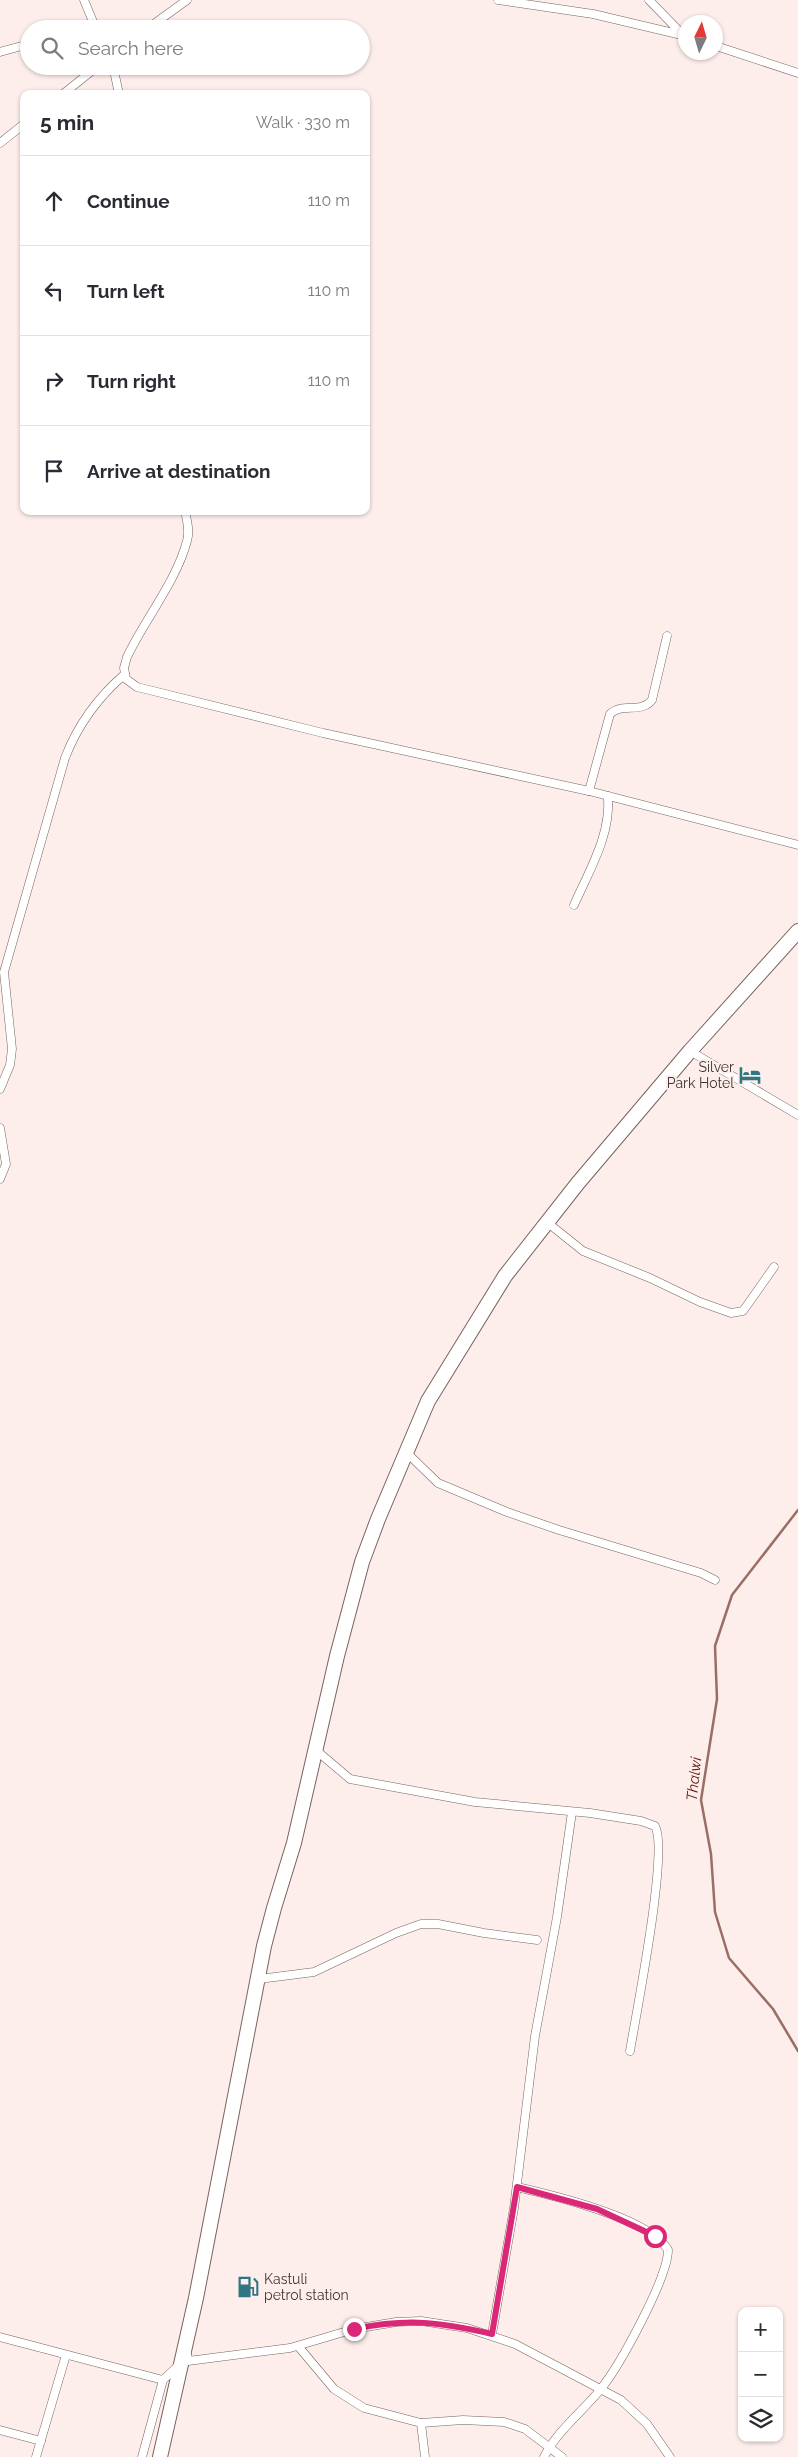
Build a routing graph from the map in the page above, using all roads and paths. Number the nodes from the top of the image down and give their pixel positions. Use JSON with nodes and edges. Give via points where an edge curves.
{"nodes":[{"id":1,"x":84,"y":0,"type":"edge"},
{"id":2,"x":187,"y":0,"type":"edge"},
{"id":3,"x":498,"y":0,"type":"edge"},
{"id":4,"x":649,"y":0,"type":"edge"},
{"id":5,"x":92,"y":20,"type":"edge"},
{"id":6,"x":159,"y":20,"type":"edge"},
{"id":7,"x":678,"y":29,"type":"edge"},
{"id":8,"x":678,"y":34,"type":"edge"},
{"id":9,"x":20,"y":46,"type":"edge"},
{"id":10,"x":723,"y":48,"type":"edge"},
{"id":11,"x":0,"y":52,"type":"edge"},
{"id":12,"x":798,"y":73,"type":"edge"},
{"id":13,"x":87,"y":75,"type":"edge"},
{"id":14,"x":115,"y":75,"type":"edge"},
{"id":15,"x":68,"y":90,"type":"edge"},
{"id":16,"x":118,"y":90,"type":"edge"},
{"id":17,"x":20,"y":127,"type":"edge"},
{"id":18,"x":0,"y":143,"type":"edge"},
{"id":19,"x":186,"y":515,"type":"edge"},
{"id":20,"x":667,"y":636,"type":"dead end"},
{"id":21,"x":125,"y":674,"type":"junction"},
{"id":22,"x":589,"y":791,"type":"junction"},
{"id":23,"x":608,"y":796,"type":"junction"},
{"id":24,"x":798,"y":845,"type":"edge"},
{"id":25,"x":574,"y":905,"type":"dead end"},
{"id":26,"x":798,"y":931,"type":"edge"},
{"id":27,"x":690,"y":1051,"type":"junction"},
{"id":28,"x":0,"y":1090,"type":"edge"},
{"id":29,"x":798,"y":1115,"type":"edge"},
{"id":30,"x":0,"y":1128,"type":"edge"},
{"id":31,"x":2,"y":1144,"type":"edge"},
{"id":32,"x":0,"y":1179,"type":"edge"},
{"id":33,"x":548,"y":1223,"type":"junction"},
{"id":34,"x":774,"y":1267,"type":"dead end"},
{"id":35,"x":406,"y":1452,"type":"junction"},
{"id":36,"x":715,"y":1580,"type":"dead end"},
{"id":37,"x":317,"y":1751,"type":"junction"},
{"id":38,"x":572,"y":1812,"type":"junction"},
{"id":39,"x":537,"y":1940,"type":"dead end"},
{"id":40,"x":259,"y":1979,"type":"junction"},
{"id":41,"x":630,"y":2051,"type":"dead end"},
{"id":42,"x":517,"y":2187,"type":"junction"},
{"id":43,"x":492,"y":2334,"type":"junction"},
{"id":44,"x":0,"y":2338,"type":"edge"},
{"id":45,"x":185,"y":2344,"type":"junction"},
{"id":46,"x":298,"y":2346,"type":"junction"},
{"id":47,"x":66,"y":2355,"type":"junction"},
{"id":48,"x":180,"y":2364,"type":"junction"},
{"id":49,"x":163,"y":2380,"type":"junction"},
{"id":50,"x":601,"y":2389,"type":"junction"},
{"id":51,"x":421,"y":2423,"type":"junction"},
{"id":52,"x":0,"y":2430,"type":"edge"},
{"id":53,"x":41,"y":2442,"type":"junction"},
{"id":54,"x":549,"y":2448,"type":"junction"},
{"id":55,"x":36,"y":2457,"type":"edge"},
{"id":56,"x":142,"y":2457,"type":"edge"},
{"id":57,"x":160,"y":2457,"type":"edge"},
{"id":58,"x":424,"y":2457,"type":"edge"},
{"id":59,"x":544,"y":2457,"type":"edge"},
{"id":60,"x":562,"y":2457,"type":"edge"},
{"id":61,"x":670,"y":2457,"type":"edge"}],
"edges":[{"from":1,"to":5,"type":"street"},
{"from":2,"to":6,"type":"street"},
{"from":3,"to":8,"type":"street","via":[[592,14]]},
{"from":4,"to":7,"type":"street"},
{"from":9,"to":11,"type":"street"},
{"from":10,"to":12,"type":"street"},
{"from":13,"to":15,"type":"street"},
{"from":14,"to":16,"type":"street"},
{"from":17,"to":18,"type":"street"},
{"from":19,"to":21,"type":"street","via":[[188,541],[166,589],[131,648]]},
{"from":20,"to":22,"type":"street","via":[[652,700],[644,707],[621,708],[610,714]]},
{"from":21,"to":22,"type":"street","via":[[138,687],[323,733]]},
{"from":21,"to":28,"type":"street","via":[[86,714],[65,758],[4,972],[12,1049],[10,1065]]},
{"from":22,"to":23,"type":"street"},
{"from":23,"to":24,"type":"street"},
{"from":23,"to":25,"type":"street","via":[[610,814],[607,830]]},
{"from":26,"to":27,"type":"highway"},
{"from":27,"to":29,"type":"street"},
{"from":27,"to":33,"type":"highway","via":[[578,1182]]},
{"from":30,"to":31,"type":"street"},
{"from":31,"to":32,"type":"street","via":[[6,1164]]},
{"from":33,"to":34,"type":"street","via":[[583,1251],[731,1313],[743,1311]]},
{"from":33,"to":35,"type":"highway","via":[[505,1276],[452,1360],[428,1402]]},
{"from":35,"to":36,"type":"street","via":[[438,1483],[559,1530],[701,1572]]},
{"from":35,"to":37,"type":"highway","via":[[362,1562],[336,1656]]},
{"from":37,"to":38,"type":"street","via":[[350,1779],[475,1802]]},
{"from":37,"to":40,"type":"highway","via":[[274,1908]]},
{"from":38,"to":41,"type":"street","via":[[641,1821],[657,1830],[653,1909]]},
{"from":38,"to":42,"type":"street","via":[[534,2045]]},
{"from":39,"to":40,"type":"street","via":[[421,1924],[314,1972]]},
{"from":40,"to":45,"type":"highway"},
{"from":42,"to":43,"type":"street"},
{"from":42,"to":50,"type":"street","via":[[597,2209],[655,2236],[668,2250],[667,2263],[639,2327]]},
{"from":43,"to":46,"type":"street","via":[[445,2324],[396,2322],[354,2329]]},
{"from":43,"to":50,"type":"street"},
{"from":44,"to":47,"type":"street"},
{"from":45,"to":46,"type":"street","via":[[188,2361]]},
{"from":45,"to":48,"type":"highway"},
{"from":46,"to":51,"type":"street","via":[[345,2398],[364,2408]]},
{"from":47,"to":49,"type":"street"},
{"from":47,"to":53,"type":"street"},
{"from":48,"to":49,"type":"street"},
{"from":48,"to":57,"type":"highway"},
{"from":49,"to":56,"type":"street"},
{"from":50,"to":54,"type":"street"},
{"from":50,"to":61,"type":"street","via":[[631,2407],[654,2432]]},
{"from":51,"to":54,"type":"street","via":[[504,2422],[524,2429]]},
{"from":51,"to":58,"type":"street"},
{"from":52,"to":53,"type":"street"},
{"from":53,"to":55,"type":"street"},
{"from":54,"to":59,"type":"street"},
{"from":54,"to":60,"type":"street"}]}
